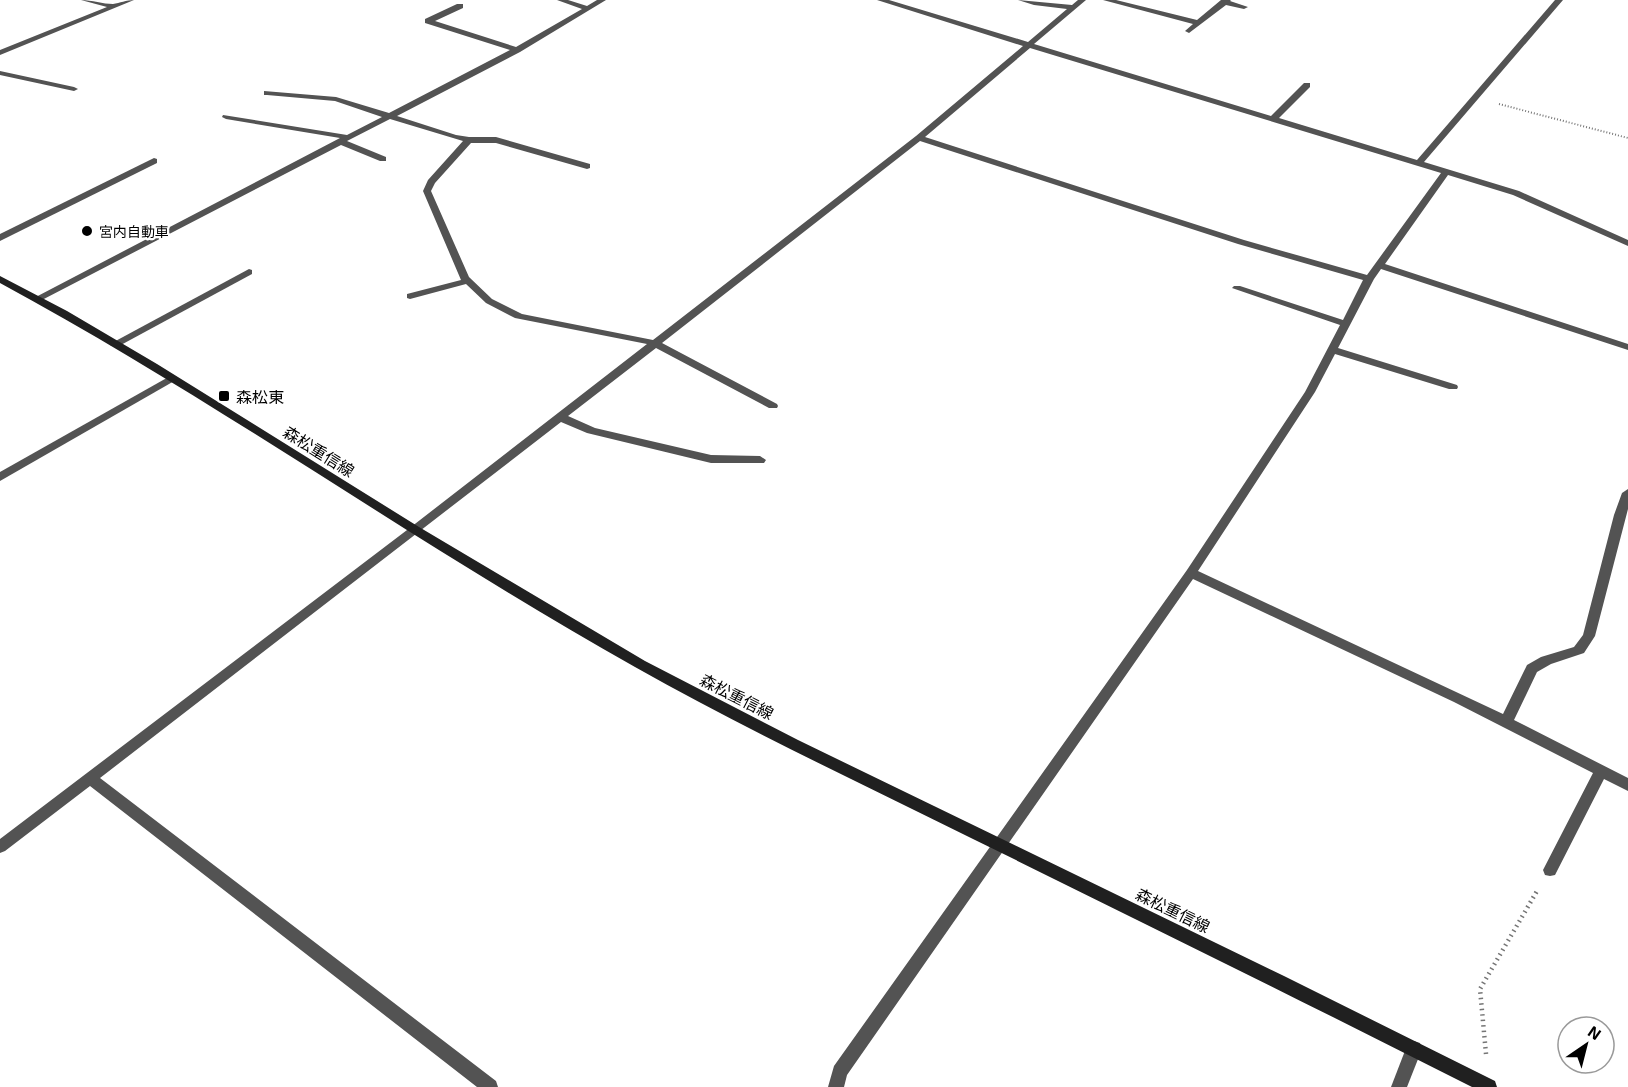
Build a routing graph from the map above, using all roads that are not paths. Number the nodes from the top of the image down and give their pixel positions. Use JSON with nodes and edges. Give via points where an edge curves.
{"nodes":[{"id":1,"x":85,"y":0,"type":"edge"},
{"id":2,"x":130,"y":0,"type":"edge"},
{"id":3,"x":561,"y":0,"type":"edge"},
{"id":4,"x":602,"y":0,"type":"edge"},
{"id":5,"x":1022,"y":0,"type":"edge"},
{"id":6,"x":1082,"y":0,"type":"edge"},
{"id":7,"x":1107,"y":0,"type":"edge"},
{"id":8,"x":1559,"y":0,"type":"edge"},
{"id":9,"x":886,"y":1,"type":"edge"},
{"id":10,"x":1226,"y":1,"type":"edge"},
{"id":11,"x":114,"y":6,"type":"junction"},
{"id":12,"x":460,"y":6,"type":"dead end"},
{"id":13,"x":1074,"y":7,"type":"junction"},
{"id":14,"x":1244,"y":7,"type":"dead end"},
{"id":15,"x":586,"y":9,"type":"junction"},
{"id":16,"x":1199,"y":23,"type":"junction"},
{"id":17,"x":1190,"y":31,"type":"dead end"},
{"id":18,"x":1029,"y":46,"type":"junction"},
{"id":19,"x":517,"y":50,"type":"junction"},
{"id":20,"x":0,"y":53,"type":"edge"},
{"id":21,"x":0,"y":73,"type":"edge"},
{"id":22,"x":1307,"y":85,"type":"dead end"},
{"id":23,"x":74,"y":89,"type":"dead end"},
{"id":24,"x":267,"y":93,"type":"dead end"},
{"id":25,"x":387,"y":116,"type":"junction"},
{"id":26,"x":226,"y":117,"type":"dead end"},
{"id":27,"x":1273,"y":118,"type":"junction"},
{"id":28,"x":919,"y":138,"type":"junction"},
{"id":29,"x":343,"y":139,"type":"junction"},
{"id":30,"x":470,"y":140,"type":"junction"},
{"id":31,"x":383,"y":159,"type":"dead end"},
{"id":32,"x":154,"y":161,"type":"dead end"},
{"id":33,"x":1420,"y":162,"type":"junction"},
{"id":34,"x":587,"y":166,"type":"dead end"},
{"id":35,"x":1447,"y":171,"type":"junction"},
{"id":36,"x":0,"y":238,"type":"edge"},
{"id":37,"x":1628,"y":243,"type":"edge"},
{"id":38,"x":1379,"y":265,"type":"junction"},
{"id":39,"x":249,"y":272,"type":"dead end"},
{"id":40,"x":0,"y":279,"type":"edge"},
{"id":41,"x":1369,"y":279,"type":"junction"},
{"id":42,"x":468,"y":280,"type":"junction"},
{"id":43,"x":1237,"y":288,"type":"dead end"},
{"id":44,"x":410,"y":296,"type":"dead end"},
{"id":45,"x":37,"y":299,"type":"junction"},
{"id":46,"x":1346,"y":324,"type":"junction"},
{"id":47,"x":656,"y":343,"type":"junction"},
{"id":48,"x":115,"y":344,"type":"junction"},
{"id":49,"x":1628,"y":347,"type":"edge"},
{"id":50,"x":1333,"y":350,"type":"junction"},
{"id":51,"x":172,"y":378,"type":"junction"},
{"id":52,"x":1453,"y":387,"type":"dead end"},
{"id":53,"x":773,"y":406,"type":"dead end"},
{"id":54,"x":560,"y":417,"type":"junction"},
{"id":55,"x":760,"y":460,"type":"dead end"},
{"id":56,"x":0,"y":477,"type":"edge"},
{"id":57,"x":1628,"y":494,"type":"edge"},
{"id":58,"x":415,"y":530,"type":"junction"},
{"id":59,"x":1191,"y":573,"type":"junction"},
{"id":60,"x":1506,"y":722,"type":"junction"},
{"id":61,"x":1601,"y":771,"type":"junction"},
{"id":62,"x":90,"y":778,"type":"junction"},
{"id":63,"x":1628,"y":785,"type":"edge"},
{"id":64,"x":999,"y":843,"type":"junction"},
{"id":65,"x":0,"y":847,"type":"edge"},
{"id":66,"x":1550,"y":870,"type":"road end"},
{"id":67,"x":1414,"y":1049,"type":"junction"},
{"id":68,"x":490,"y":1087,"type":"edge"},
{"id":69,"x":836,"y":1087,"type":"edge"},
{"id":70,"x":1399,"y":1087,"type":"edge"},
{"id":71,"x":1489,"y":1087,"type":"edge"}],
"edges":[{"from":1,"to":11,"type":"street"},
{"from":2,"to":11,"type":"street"},
{"from":3,"to":15,"type":"street"},
{"from":4,"to":15,"type":"street"},
{"from":5,"to":13,"type":"street"},
{"from":6,"to":13,"type":"street"},
{"from":7,"to":16,"type":"street"},
{"from":8,"to":33,"type":"street"},
{"from":9,"to":18,"type":"street"},
{"from":10,"to":14,"type":"street"},
{"from":10,"to":16,"type":"street"},
{"from":11,"to":20,"type":"street"},
{"from":12,"to":19,"type":"street","via":[[428,21]]},
{"from":13,"to":18,"type":"street"},
{"from":15,"to":19,"type":"street"},
{"from":16,"to":17,"type":"street"},
{"from":18,"to":27,"type":"street"},
{"from":18,"to":28,"type":"street"},
{"from":19,"to":25,"type":"street"},
{"from":21,"to":23,"type":"street"},
{"from":22,"to":27,"type":"street"},
{"from":24,"to":25,"type":"street","via":[[336,99]]},
{"from":25,"to":29,"type":"street"},
{"from":25,"to":30,"type":"street"},
{"from":26,"to":29,"type":"street"},
{"from":27,"to":33,"type":"street"},
{"from":28,"to":41,"type":"street"},
{"from":28,"to":47,"type":"street"},
{"from":29,"to":31,"type":"street"},
{"from":29,"to":45,"type":"street"},
{"from":30,"to":34,"type":"street","via":[[496,140]]},
{"from":30,"to":42,"type":"street","via":[[430,182],[427,191]]},
{"from":32,"to":36,"type":"street"},
{"from":33,"to":35,"type":"street"},
{"from":35,"to":37,"type":"street","via":[[1516,193]]},
{"from":35,"to":38,"type":"street"},
{"from":38,"to":41,"type":"street"},
{"from":38,"to":49,"type":"street"},
{"from":39,"to":48,"type":"street"},
{"from":40,"to":45,"type":"main road","name":"森松重信線"},
{"from":41,"to":46,"type":"street"},
{"from":42,"to":44,"type":"street"},
{"from":42,"to":47,"type":"street","via":[[489,301],[519,316]]},
{"from":43,"to":46,"type":"street"},
{"from":45,"to":48,"type":"main road","name":"森松重信線"},
{"from":46,"to":50,"type":"street"},
{"from":47,"to":53,"type":"street"},
{"from":47,"to":54,"type":"street"},
{"from":48,"to":51,"type":"main road","name":"森松重信線"},
{"from":50,"to":52,"type":"street"},
{"from":50,"to":59,"type":"street","via":[[1310,392]]},
{"from":51,"to":56,"type":"street"},
{"from":51,"to":58,"type":"main road","name":"森松重信線"},
{"from":54,"to":55,"type":"street","via":[[591,431],[711,459]]},
{"from":54,"to":58,"type":"street"},
{"from":57,"to":60,"type":"street","via":[[1589,636],[1579,650],[1546,660],[1532,669]]},
{"from":58,"to":62,"type":"street"},
{"from":58,"to":64,"type":"main road","name":"森松重信線","via":[[640,664],[793,744]]},
{"from":59,"to":60,"type":"street"},
{"from":59,"to":64,"type":"street"},
{"from":60,"to":61,"type":"street"},
{"from":61,"to":63,"type":"street"},
{"from":61,"to":66,"type":"street"},
{"from":62,"to":65,"type":"street"},
{"from":62,"to":68,"type":"street"},
{"from":64,"to":67,"type":"main road","name":"森松重信線"},
{"from":64,"to":69,"type":"street","via":[[840,1072]]},
{"from":67,"to":70,"type":"street"},
{"from":67,"to":71,"type":"main road","name":"森松重信線"}]}
